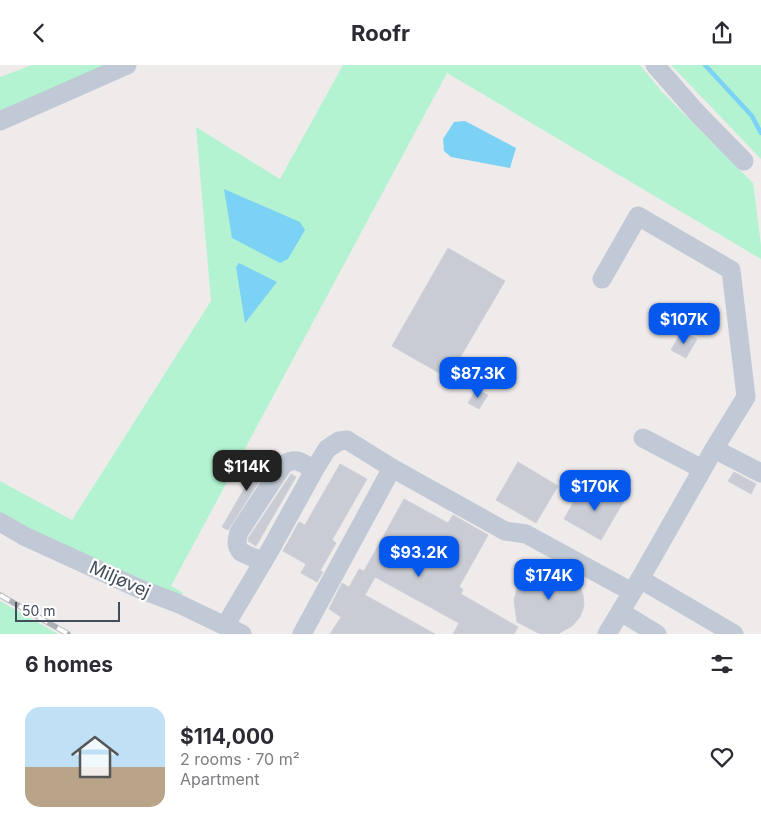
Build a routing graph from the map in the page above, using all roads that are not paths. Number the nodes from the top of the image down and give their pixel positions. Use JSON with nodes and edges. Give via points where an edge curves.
{"nodes":[{"id":1,"x":128,"y":65,"type":"edge"},
{"id":2,"x":655,"y":65,"type":"edge"},
{"id":3,"x":0,"y":121,"type":"edge"},
{"id":4,"x":744,"y":161,"type":"dead end"},
{"id":5,"x":602,"y":279,"type":"dead end"},
{"id":6,"x":643,"y":438,"type":"dead end"},
{"id":7,"x":714,"y":449,"type":"junction"},
{"id":8,"x":392,"y":467,"type":"junction"},
{"id":9,"x":702,"y":469,"type":"junction"},
{"id":10,"x":314,"y":470,"type":"junction"},
{"id":11,"x":761,"y":473,"type":"edge"},
{"id":12,"x":0,"y":522,"type":"edge"},
{"id":13,"x":263,"y":562,"type":"junction"},
{"id":14,"x":636,"y":586,"type":"junction"},
{"id":15,"x":620,"y":612,"type":"junction"},
{"id":16,"x":224,"y":626,"type":"junction"},
{"id":17,"x":242,"y":634,"type":"edge"},
{"id":18,"x":302,"y":634,"type":"edge"},
{"id":19,"x":607,"y":634,"type":"edge"},
{"id":20,"x":657,"y":634,"type":"edge"},
{"id":21,"x":734,"y":634,"type":"edge"}],
"edges":[{"from":1,"to":3,"type":"street"},
{"from":2,"to":4,"type":"street"},
{"from":5,"to":7,"type":"street","via":[[638,216],[731,270],[746,397]]},
{"from":6,"to":9,"type":"street"},
{"from":7,"to":9,"type":"street"},
{"from":7,"to":11,"type":"street"},
{"from":8,"to":10,"type":"street","via":[[347,440],[327,449]]},
{"from":8,"to":14,"type":"street","via":[[505,531],[526,533]]},
{"from":8,"to":18,"type":"street"},
{"from":9,"to":14,"type":"street"},
{"from":10,"to":13,"type":"street"},
{"from":10,"to":13,"type":"street","via":[[296,461],[283,465],[238,533],[238,549]]},
{"from":12,"to":16,"type":"street","name":"Miljøvej","via":[[33,541]]},
{"from":13,"to":16,"type":"street"},
{"from":14,"to":15,"type":"street"},
{"from":14,"to":21,"type":"street"},
{"from":15,"to":19,"type":"street"},
{"from":15,"to":20,"type":"street"},
{"from":16,"to":17,"type":"street","name":"Miljøvej"}]}
